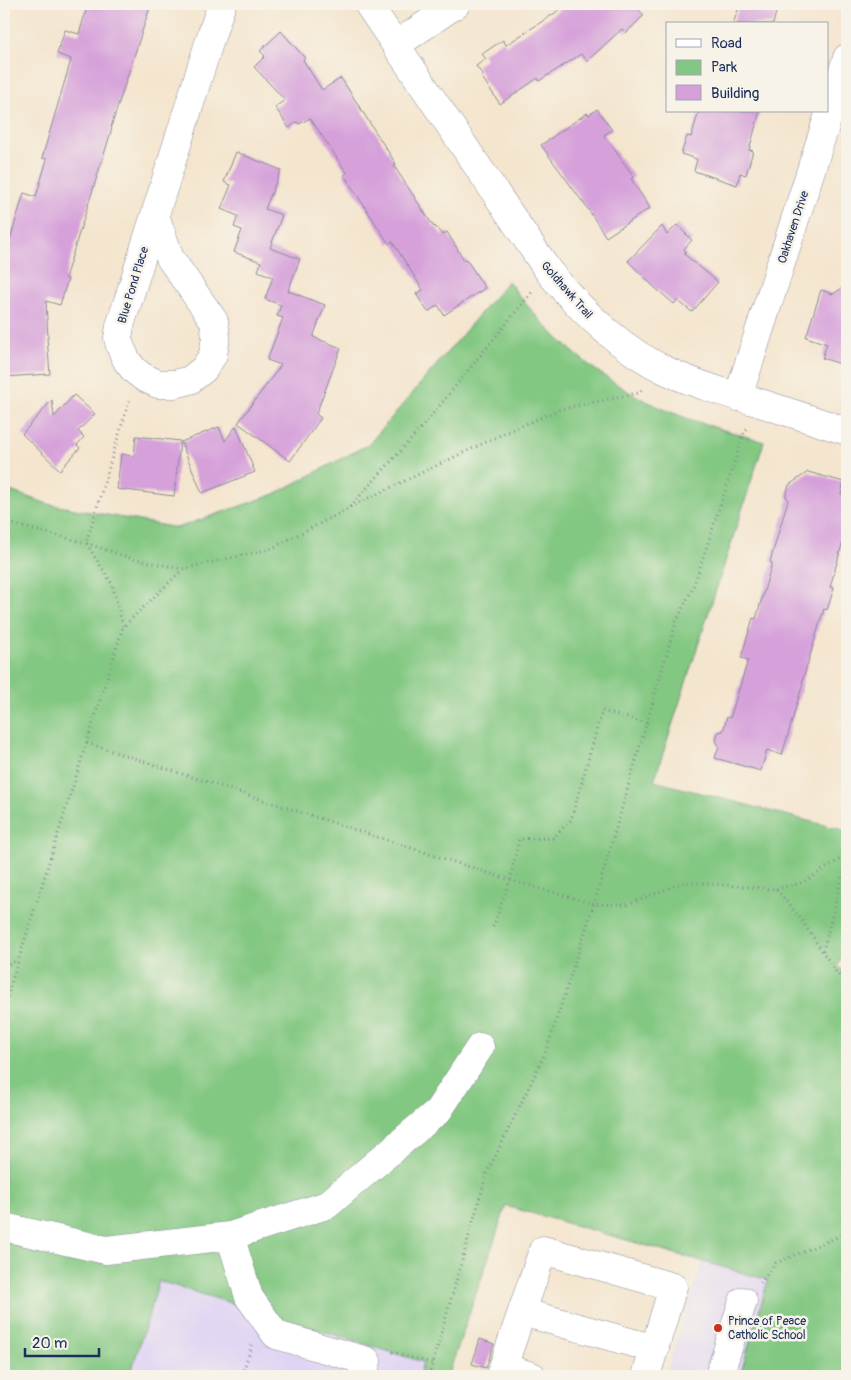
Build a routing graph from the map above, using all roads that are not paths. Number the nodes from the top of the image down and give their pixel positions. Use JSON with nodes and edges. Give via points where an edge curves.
{"nodes":[{"id":1,"x":222,"y":4,"type":"edge"},
{"id":2,"x":368,"y":4,"type":"edge"},
{"id":3,"x":456,"y":4,"type":"edge"},
{"id":4,"x":396,"y":45,"type":"junction"},
{"id":5,"x":847,"y":58,"type":"edge"},
{"id":6,"x":155,"y":215,"type":"junction"},
{"id":7,"x":738,"y":397,"type":"junction"},
{"id":8,"x":847,"y":431,"type":"edge"},
{"id":9,"x":480,"y":1047,"type":"dead end"},
{"id":10,"x":4,"y":1228,"type":"edge"},
{"id":11,"x":230,"y":1236,"type":"junction"},
{"id":12,"x":743,"y":1301,"type":"road end"},
{"id":13,"x":522,"y":1312,"type":"junction"},
{"id":14,"x":654,"y":1348,"type":"junction"},
{"id":15,"x":364,"y":1368,"type":"edge"},
{"id":16,"x":502,"y":1372,"type":"edge"},
{"id":17,"x":532,"y":1376,"type":"edge"},
{"id":18,"x":646,"y":1376,"type":"edge"},
{"id":19,"x":720,"y":1376,"type":"edge"}],
"edges":[{"from":1,"to":6,"type":"street","name":"Blue Pond Place"},
{"from":2,"to":4,"type":"street","name":"Goldhawk Trail"},
{"from":3,"to":4,"type":"street"},
{"from":4,"to":7,"type":"street","name":"Goldhawk Trail","via":[[549,272],[570,298],[597,324],[642,357],[666,371]]},
{"from":5,"to":7,"type":"street","name":"Oakhaven Drive"},
{"from":6,"to":6,"type":"street","name":"Blue Pond Place","via":[[118,338],[127,361],[139,374],[158,384],[175,384],[190,380],[204,370],[213,355],[216,337],[214,321],[170,258]]},
{"from":7,"to":8,"type":"street","name":"Goldhawk Trail"},
{"from":9,"to":11,"type":"street","via":[[438,1111],[327,1205]]},
{"from":10,"to":11,"type":"street","via":[[106,1250]]},
{"from":11,"to":15,"type":"street","via":[[249,1297],[276,1335]]},
{"from":12,"to":19,"type":"street"},
{"from":13,"to":14,"type":"street"},
{"from":13,"to":14,"type":"street","via":[[543,1250],[673,1287]]},
{"from":13,"to":16,"type":"street"},
{"from":14,"to":18,"type":"street"},
{"from":16,"to":17,"type":"street"}]}
